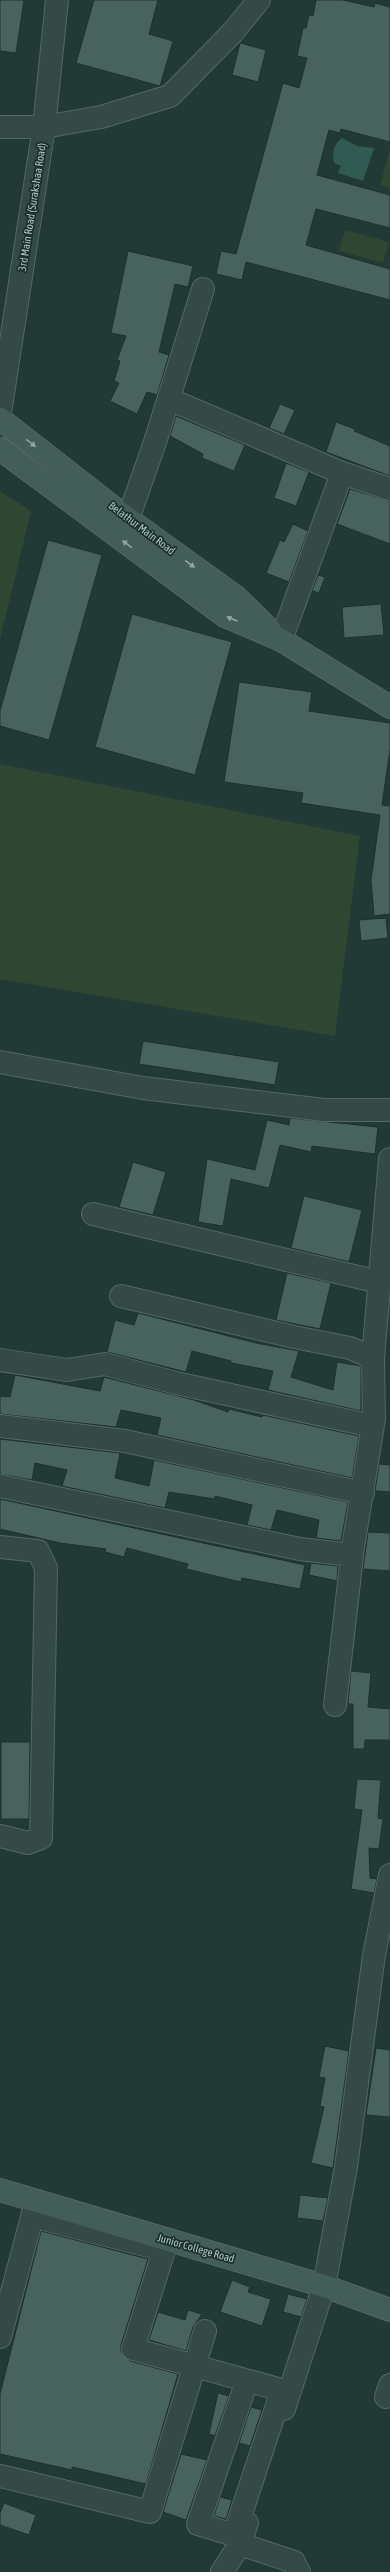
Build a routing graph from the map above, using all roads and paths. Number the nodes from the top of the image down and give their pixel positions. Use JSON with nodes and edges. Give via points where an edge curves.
{"nodes":[{"id":1,"x":56,"y":0,"type":"edge"},
{"id":2,"x":259,"y":0,"type":"edge"},
{"id":3,"x":0,"y":127,"type":"edge"},
{"id":4,"x":44,"y":127,"type":"junction"},
{"id":5,"x":203,"y":289,"type":"dead end"},
{"id":6,"x":169,"y":399,"type":"junction"},
{"id":7,"x":0,"y":413,"type":"edge"},
{"id":8,"x":0,"y":419,"type":"edge"},
{"id":9,"x":0,"y":449,"type":"edge"},
{"id":10,"x":342,"y":473,"type":"junction"},
{"id":11,"x":390,"y":489,"type":"edge"},
{"id":12,"x":128,"y":519,"type":"junction"},
{"id":13,"x":281,"y":640,"type":"junction"},
{"id":14,"x":390,"y":707,"type":"edge"},
{"id":15,"x":0,"y":1062,"type":"edge"},
{"id":16,"x":390,"y":1110,"type":"edge"},
{"id":17,"x":390,"y":1168,"type":"edge"},
{"id":18,"x":93,"y":1214,"type":"dead end"},
{"id":19,"x":379,"y":1282,"type":"junction"},
{"id":20,"x":121,"y":1296,"type":"dead end"},
{"id":21,"x":373,"y":1358,"type":"junction"},
{"id":22,"x":0,"y":1360,"type":"edge"},
{"id":23,"x":379,"y":1424,"type":"edge"},
{"id":24,"x":0,"y":1426,"type":"edge"},
{"id":25,"x":0,"y":1486,"type":"edge"},
{"id":26,"x":363,"y":1493,"type":"junction"},
{"id":27,"x":0,"y":1547,"type":"edge"},
{"id":28,"x":352,"y":1554,"type":"junction"},
{"id":29,"x":335,"y":1705,"type":"dead end"},
{"id":30,"x":0,"y":1836,"type":"edge"},
{"id":31,"x":390,"y":1875,"type":"edge"},
{"id":32,"x":0,"y":2190,"type":"edge"},
{"id":33,"x":34,"y":2208,"type":"junction"},
{"id":34,"x":84,"y":2223,"type":"junction"},
{"id":35,"x":324,"y":2286,"type":"junction"},
{"id":36,"x":390,"y":2310,"type":"edge"},
{"id":37,"x":205,"y":2331,"type":"dead end"},
{"id":38,"x":0,"y":2336,"type":"edge"},
{"id":39,"x":194,"y":2367,"type":"junction"},
{"id":40,"x":247,"y":2381,"type":"junction"},
{"id":41,"x":0,"y":2476,"type":"edge"},
{"id":42,"x":240,"y":2544,"type":"junction"},
{"id":43,"x":222,"y":2572,"type":"edge"},
{"id":44,"x":299,"y":2572,"type":"edge"}],
"edges":[{"from":1,"to":4,"type":"street","name":"3rd Main Road (Surakshaa Road)"},
{"from":2,"to":4,"type":"street","via":[[233,32],[170,96],[100,117]]},
{"from":3,"to":4,"type":"street"},
{"from":4,"to":7,"type":"street","name":"3rd Main Road (Surakshaa Road)"},
{"from":5,"to":6,"type":"street"},
{"from":6,"to":10,"type":"street"},
{"from":6,"to":12,"type":"street"},
{"from":8,"to":12,"type":"street","name":"Belathur Main Road","one_way":true},
{"from":13,"to":9,"type":"street","name":"Belathur Main Road","one_way":true,"via":[[225,616]]},
{"from":10,"to":11,"type":"street"},
{"from":10,"to":13,"type":"street"},
{"from":12,"to":13,"type":"street","name":"Belathur Main Road","one_way":true,"via":[[236,598]]},
{"from":13,"to":14,"type":"street","name":"Belathur Main Road"},
{"from":15,"to":16,"type":"street","via":[[143,1088],[324,1110]]},
{"from":17,"to":19,"type":"street"},
{"from":18,"to":19,"type":"street"},
{"from":19,"to":21,"type":"street"},
{"from":20,"to":21,"type":"street","via":[[350,1348]]},
{"from":21,"to":23,"type":"street"},
{"from":22,"to":23,"type":"street","via":[[67,1370],[105,1364],[176,1383]]},
{"from":23,"to":26,"type":"street"},
{"from":24,"to":26,"type":"street","via":[[125,1441]]},
{"from":25,"to":28,"type":"street","via":[[300,1549]]},
{"from":26,"to":28,"type":"street"},
{"from":27,"to":30,"type":"street","via":[[38,1551],[46,1568],[41,1838],[28,1843]]},
{"from":28,"to":29,"type":"street"},
{"from":31,"to":35,"type":"street","via":[[374,1955],[346,2167]]},
{"from":32,"to":33,"type":"street","name":"Junior College Road"},
{"from":33,"to":34,"type":"street","name":"Junior College Road"},
{"from":33,"to":38,"type":"street"},
{"from":34,"to":35,"type":"street","name":"Junior College Road"},
{"from":34,"to":39,"type":"street","via":[[164,2250],[133,2349]]},
{"from":35,"to":36,"type":"street","name":"Junior College Road"},
{"from":35,"to":42,"type":"street"},
{"from":37,"to":39,"type":"street"},
{"from":39,"to":40,"type":"street"},
{"from":39,"to":41,"type":"street","via":[[150,2512]]},
{"from":40,"to":40,"type":"street","via":[[282,2390],[234,2535],[198,2524]]},
{"from":42,"to":43,"type":"street"},
{"from":42,"to":44,"type":"street","via":[[294,2562]]}]}
